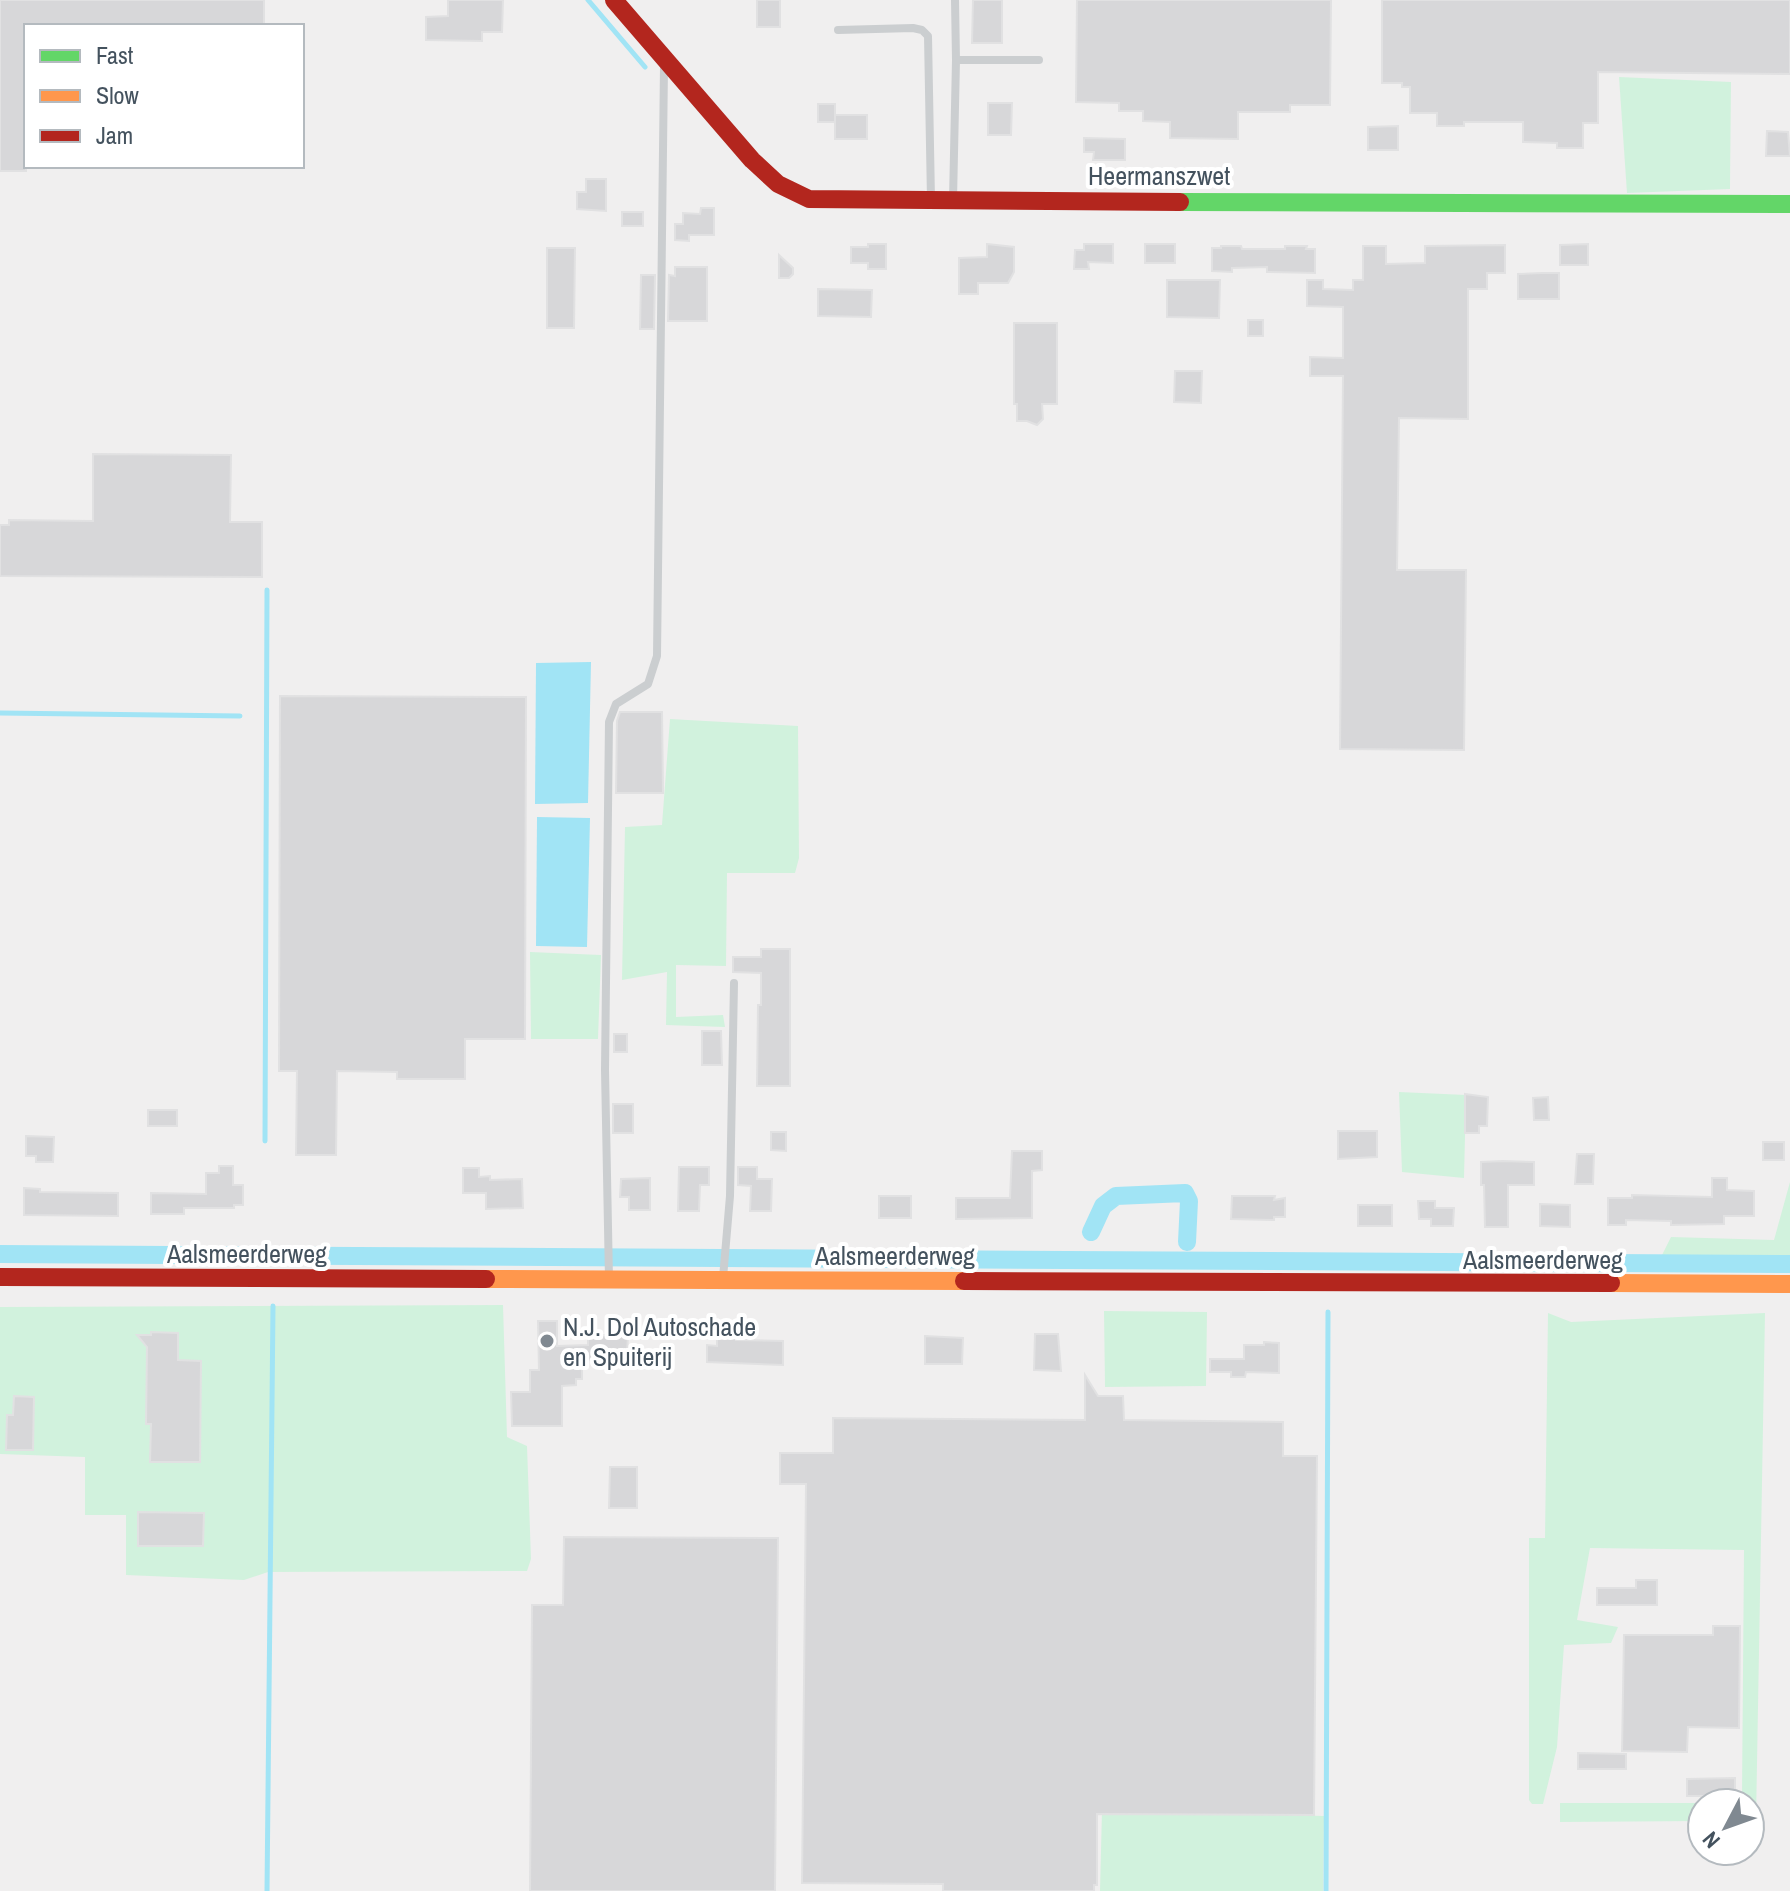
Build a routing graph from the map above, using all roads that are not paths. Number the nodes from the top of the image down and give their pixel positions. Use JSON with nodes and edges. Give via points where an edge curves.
{"nodes":[{"id":1,"x":614,"y":0,"type":"edge"},
{"id":2,"x":955,"y":0,"type":"edge"},
{"id":3,"x":838,"y":30,"type":"dead end"},
{"id":4,"x":665,"y":57,"type":"junction"},
{"id":5,"x":956,"y":60,"type":"junction"},
{"id":6,"x":1039,"y":60,"type":"dead end"},
{"id":7,"x":931,"y":201,"type":"junction"},
{"id":8,"x":953,"y":201,"type":"junction"},
{"id":9,"x":1790,"y":204,"type":"edge"},
{"id":10,"x":734,"y":983,"type":"dead end"},
{"id":11,"x":723,"y":1272,"type":"junction"},
{"id":12,"x":609,"y":1275,"type":"junction"},
{"id":13,"x":0,"y":1277,"type":"edge"},
{"id":14,"x":1790,"y":1284,"type":"edge"}],
"edges":[{"from":1,"to":4,"type":"street","name":"Heermanszwet"},
{"from":2,"to":5,"type":"lane"},
{"from":3,"to":7,"type":"lane","via":[[913,28],[928,36]]},
{"from":4,"to":7,"type":"street","name":"Heermanszwet","via":[[778,184],[809,199]]},
{"from":4,"to":12,"type":"lane","via":[[657,656],[648,684],[616,704],[609,722]]},
{"from":5,"to":6,"type":"lane"},
{"from":5,"to":8,"type":"lane"},
{"from":7,"to":8,"type":"street","name":"Heermanszwet"},
{"from":8,"to":9,"type":"street","name":"Heermanszwet"},
{"from":10,"to":11,"type":"lane","via":[[730,1196]]},
{"from":11,"to":12,"type":"street","name":"Aalsmeerderweg"},
{"from":11,"to":14,"type":"street","name":"Aalsmeerderweg"},
{"from":12,"to":13,"type":"street","name":"Aalsmeerderweg"}]}
